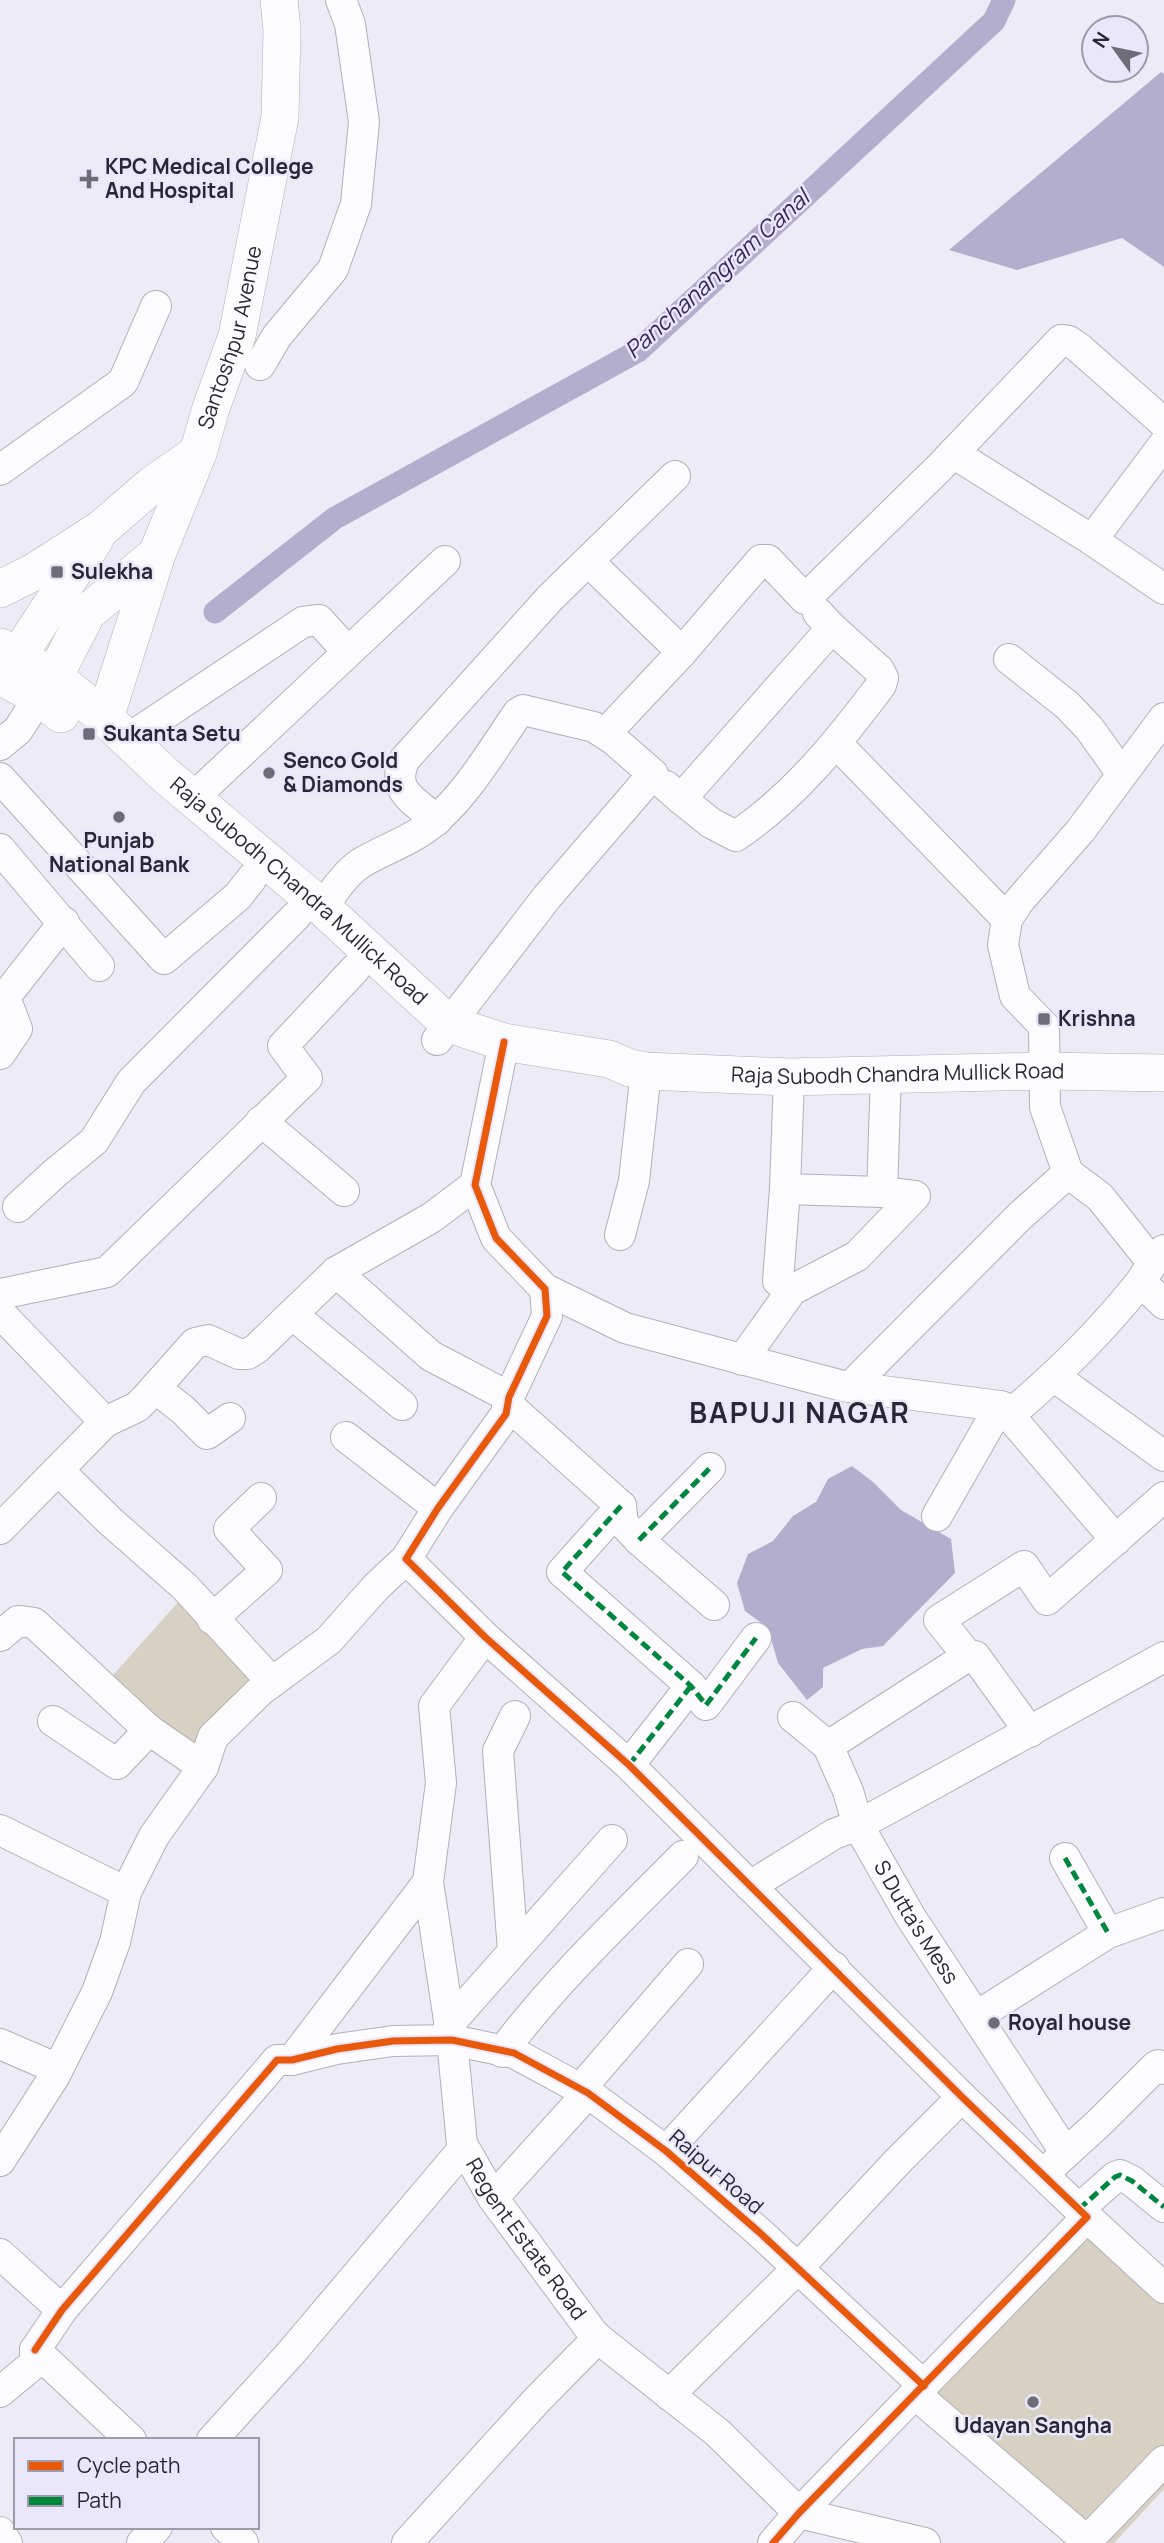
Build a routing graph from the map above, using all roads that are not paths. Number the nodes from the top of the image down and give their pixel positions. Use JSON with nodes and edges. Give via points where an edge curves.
{"nodes":[{"id":1,"x":279,"y":0,"type":"edge"},
{"id":2,"x":341,"y":0,"type":"edge"},
{"id":3,"x":156,"y":306,"type":"dead end"},
{"id":4,"x":260,"y":365,"type":"dead end"},
{"id":5,"x":1164,"y":423,"type":"edge"},
{"id":6,"x":1164,"y":444,"type":"edge"},
{"id":7,"x":198,"y":453,"type":"junction"},
{"id":8,"x":953,"y":453,"type":"junction"},
{"id":9,"x":0,"y":470,"type":"edge"},
{"id":10,"x":676,"y":475,"type":"dead end"},
{"id":11,"x":102,"y":529,"type":"junction"},
{"id":12,"x":1092,"y":540,"type":"junction"},
{"id":13,"x":157,"y":554,"type":"junction"},
{"id":14,"x":445,"y":561,"type":"dead end"},
{"id":15,"x":589,"y":562,"type":"junction"},
{"id":16,"x":0,"y":589,"type":"edge"},
{"id":17,"x":1164,"y":589,"type":"edge"},
{"id":18,"x":806,"y":599,"type":"junction"},
{"id":19,"x":832,"y":628,"type":"junction"},
{"id":20,"x":348,"y":652,"type":"junction"},
{"id":21,"x":682,"y":652,"type":"junction"},
{"id":22,"x":1009,"y":659,"type":"dead end"},
{"id":23,"x":6,"y":664,"type":"edge"},
{"id":24,"x":47,"y":687,"type":"junction"},
{"id":25,"x":1164,"y":718,"type":"edge"},
{"id":26,"x":117,"y":729,"type":"junction"},
{"id":27,"x":606,"y":733,"type":"junction"},
{"id":28,"x":837,"y":744,"type":"junction"},
{"id":29,"x":0,"y":745,"type":"edge"},
{"id":30,"x":653,"y":774,"type":"junction"},
{"id":31,"x":1122,"y":774,"type":"junction"},
{"id":32,"x":0,"y":778,"type":"edge"},
{"id":33,"x":192,"y":798,"type":"junction"},
{"id":34,"x":681,"y":799,"type":"junction"},
{"id":35,"x":437,"y":820,"type":"junction"},
{"id":36,"x":4,"y":861,"type":"edge"},
{"id":37,"x":252,"y":878,"type":"junction"},
{"id":38,"x":310,"y":912,"type":"junction"},
{"id":39,"x":1007,"y":919,"type":"junction"},
{"id":40,"x":64,"y":922,"type":"junction"},
{"id":41,"x":99,"y":965,"type":"dead end"},
{"id":42,"x":355,"y":969,"type":"junction"},
{"id":43,"x":443,"y":1032,"type":"junction"},
{"id":44,"x":502,"y":1053,"type":"junction"},
{"id":45,"x":0,"y":1054,"type":"edge"},
{"id":46,"x":638,"y":1070,"type":"junction"},
{"id":47,"x":1044,"y":1071,"type":"junction"},
{"id":48,"x":1164,"y":1073,"type":"edge"},
{"id":49,"x":886,"y":1074,"type":"junction"},
{"id":50,"x":789,"y":1077,"type":"junction"},
{"id":51,"x":261,"y":1121,"type":"junction"},
{"id":52,"x":1068,"y":1173,"type":"junction"},
{"id":53,"x":475,"y":1185,"type":"junction"},
{"id":54,"x":785,"y":1189,"type":"junction"},
{"id":55,"x":344,"y":1191,"type":"dead end"},
{"id":56,"x":883,"y":1192,"type":"junction"},
{"id":57,"x":18,"y":1207,"type":"dead end"},
{"id":58,"x":620,"y":1235,"type":"dead end"},
{"id":59,"x":1152,"y":1264,"type":"edge"},
{"id":60,"x":336,"y":1272,"type":"junction"},
{"id":61,"x":545,"y":1289,"type":"junction"},
{"id":62,"x":792,"y":1290,"type":"junction"},
{"id":63,"x":0,"y":1294,"type":"edge"},
{"id":64,"x":1164,"y":1304,"type":"edge"},
{"id":65,"x":0,"y":1313,"type":"edge"},
{"id":66,"x":293,"y":1315,"type":"junction"},
{"id":67,"x":742,"y":1360,"type":"junction"},
{"id":68,"x":1055,"y":1377,"type":"junction"},
{"id":69,"x":850,"y":1387,"type":"junction"},
{"id":70,"x":155,"y":1388,"type":"junction"},
{"id":71,"x":508,"y":1400,"type":"junction"},
{"id":72,"x":402,"y":1405,"type":"dead end"},
{"id":73,"x":1001,"y":1407,"type":"junction"},
{"id":74,"x":230,"y":1418,"type":"dead end"},
{"id":75,"x":105,"y":1422,"type":"junction"},
{"id":76,"x":346,"y":1437,"type":"dead end"},
{"id":77,"x":1164,"y":1456,"type":"edge"},
{"id":78,"x":710,"y":1468,"type":"dead end"},
{"id":79,"x":58,"y":1471,"type":"junction"},
{"id":80,"x":1164,"y":1497,"type":"edge"},
{"id":81,"x":261,"y":1498,"type":"dead end"},
{"id":82,"x":621,"y":1506,"type":"junction"},
{"id":83,"x":438,"y":1508,"type":"junction"},
{"id":84,"x":937,"y":1516,"type":"dead end"},
{"id":85,"x":0,"y":1530,"type":"edge"},
{"id":86,"x":639,"y":1540,"type":"junction"},
{"id":87,"x":1116,"y":1540,"type":"junction"},
{"id":88,"x":406,"y":1559,"type":"junction"},
{"id":89,"x":714,"y":1605,"type":"dead end"},
{"id":90,"x":212,"y":1619,"type":"junction"},
{"id":91,"x":0,"y":1636,"type":"edge"},
{"id":92,"x":485,"y":1637,"type":"junction"},
{"id":93,"x":756,"y":1638,"type":"dead end"},
{"id":94,"x":968,"y":1656,"type":"junction"},
{"id":95,"x":1164,"y":1657,"type":"edge"},
{"id":96,"x":272,"y":1682,"type":"junction"},
{"id":97,"x":691,"y":1686,"type":"junction"},
{"id":98,"x":515,"y":1716,"type":"dead end"},
{"id":99,"x":793,"y":1717,"type":"dead end"},
{"id":100,"x":53,"y":1721,"type":"dead end"},
{"id":101,"x":149,"y":1730,"type":"junction"},
{"id":102,"x":1030,"y":1732,"type":"junction"},
{"id":103,"x":828,"y":1746,"type":"junction"},
{"id":104,"x":629,"y":1765,"type":"junction"},
{"id":105,"x":203,"y":1767,"type":"junction"},
{"id":106,"x":858,"y":1825,"type":"junction"},
{"id":107,"x":0,"y":1830,"type":"edge"},
{"id":108,"x":612,"y":1840,"type":"dead end"},
{"id":109,"x":683,"y":1856,"type":"dead end"},
{"id":110,"x":1065,"y":1858,"type":"dead end"},
{"id":111,"x":428,"y":1882,"type":"junction"},
{"id":112,"x":750,"y":1886,"type":"junction"},
{"id":113,"x":126,"y":1892,"type":"junction"},
{"id":114,"x":1164,"y":1913,"type":"edge"},
{"id":115,"x":1108,"y":1933,"type":"junction"},
{"id":116,"x":513,"y":1951,"type":"junction"},
{"id":117,"x":688,"y":1964,"type":"dead end"},
{"id":118,"x":834,"y":1967,"type":"junction"},
{"id":119,"x":976,"y":2016,"type":"junction"},
{"id":120,"x":451,"y":2032,"type":"junction"},
{"id":121,"x":0,"y":2044,"type":"edge"},
{"id":122,"x":502,"y":2052,"type":"junction"},
{"id":123,"x":292,"y":2060,"type":"junction"},
{"id":124,"x":58,"y":2069,"type":"junction"},
{"id":125,"x":1164,"y":2069,"type":"edge"},
{"id":126,"x":588,"y":2093,"type":"junction"},
{"id":127,"x":962,"y":2098,"type":"junction"},
{"id":128,"x":464,"y":2148,"type":"junction"},
{"id":129,"x":666,"y":2151,"type":"junction"},
{"id":130,"x":1065,"y":2152,"type":"junction"},
{"id":131,"x":0,"y":2161,"type":"edge"},
{"id":132,"x":1043,"y":2175,"type":"junction"},
{"id":133,"x":493,"y":2197,"type":"junction"},
{"id":134,"x":1164,"y":2207,"type":"edge"},
{"id":135,"x":1083,"y":2213,"type":"junction"},
{"id":136,"x":0,"y":2254,"type":"edge"},
{"id":137,"x":798,"y":2268,"type":"junction"},
{"id":138,"x":1164,"y":2288,"type":"edge"},
{"id":139,"x":62,"y":2310,"type":"junction"},
{"id":140,"x":598,"y":2338,"type":"junction"},
{"id":141,"x":35,"y":2350,"type":"junction"},
{"id":142,"x":919,"y":2390,"type":"junction"},
{"id":143,"x":0,"y":2392,"type":"edge"},
{"id":144,"x":669,"y":2395,"type":"junction"},
{"id":145,"x":129,"y":2438,"type":"edge"},
{"id":146,"x":214,"y":2438,"type":"edge"},
{"id":147,"x":1164,"y":2460,"type":"edge"},
{"id":148,"x":799,"y":2513,"type":"junction"},
{"id":149,"x":155,"y":2529,"type":"edge"},
{"id":150,"x":228,"y":2529,"type":"edge"},
{"id":151,"x":0,"y":2532,"type":"edge"},
{"id":152,"x":1086,"y":2542,"type":"edge"},
{"id":153,"x":7,"y":2543,"type":"edge"},
{"id":154,"x":142,"y":2543,"type":"edge"},
{"id":155,"x":243,"y":2543,"type":"edge"},
{"id":156,"x":407,"y":2543,"type":"edge"},
{"id":157,"x":773,"y":2543,"type":"edge"},
{"id":158,"x":925,"y":2543,"type":"edge"}],
"edges":[{"from":1,"to":7,"type":"main road","name":"Santoshpur Avenue","via":[[280,117],[237,336]]},
{"from":2,"to":4,"type":"street","via":[[350,24],[364,122],[356,204],[333,269],[277,336]]},
{"from":3,"to":9,"type":"street","via":[[123,382]]},
{"from":5,"to":8,"type":"street","via":[[1079,348],[1062,340]]},
{"from":6,"to":12,"type":"street"},
{"from":7,"to":11,"type":"main road"},
{"from":7,"to":13,"type":"main road","name":"Santoshpur Avenue"},
{"from":8,"to":12,"type":"street"},
{"from":8,"to":18,"type":"street"},
{"from":10,"to":15,"type":"street"},
{"from":11,"to":16,"type":"main road"},
{"from":11,"to":23,"type":"main road"},
{"from":12,"to":17,"type":"street"},
{"from":13,"to":24,"type":"main road","via":[[87,612]]},
{"from":13,"to":26,"type":"main road","name":"Santoshpur Avenue"},
{"from":14,"to":20,"type":"street"},
{"from":15,"to":21,"type":"street"},
{"from":15,"to":35,"type":"street","via":[[550,598],[405,759],[398,773],[399,784]]},
{"from":18,"to":19,"type":"street"},
{"from":18,"to":21,"type":"street","via":[[768,560],[761,560]]},
{"from":19,"to":28,"type":"street","via":[[883,678]]},
{"from":19,"to":34,"type":"street"},
{"from":20,"to":26,"type":"street","via":[[319,620],[303,622]]},
{"from":20,"to":33,"type":"street"},
{"from":21,"to":27,"type":"street"},
{"from":22,"to":31,"type":"street","via":[[1067,705]]},
{"from":23,"to":24,"type":"main road","name":"Raja Subodh Chandra Mullick Road"},
{"from":24,"to":26,"type":"main road","name":"Raja Subodh Chandra Mullick Road"},
{"from":24,"to":29,"type":"street","via":[[18,730]]},
{"from":24,"to":37,"type":"main road","name":"Raja Subodh Chandra Mullick Road","via":[[70,720]]},
{"from":25,"to":31,"type":"street"},
{"from":26,"to":33,"type":"main road","name":"Raja Subodh Chandra Mullick Road"},
{"from":27,"to":30,"type":"street"},
{"from":27,"to":35,"type":"street","via":[[523,710]]},
{"from":28,"to":34,"type":"street","via":[[736,836]]},
{"from":28,"to":39,"type":"street"},
{"from":30,"to":34,"type":"street"},
{"from":30,"to":43,"type":"street","via":[[547,897]]},
{"from":31,"to":39,"type":"street"},
{"from":32,"to":37,"type":"street","via":[[164,959],[238,896]]},
{"from":33,"to":38,"type":"main road","name":"Raja Subodh Chandra Mullick Road"},
{"from":35,"to":38,"type":"street","via":[[359,865]]},
{"from":36,"to":40,"type":"street"},
{"from":37,"to":38,"type":"main road","name":"Raja Subodh Chandra Mullick Road"},
{"from":38,"to":42,"type":"main road","name":"Raja Subodh Chandra Mullick Road"},
{"from":38,"to":43,"type":"main road","name":"Raja Subodh Chandra Mullick Road"},
{"from":38,"to":57,"type":"street","via":[[131,1082],[94,1142]]},
{"from":39,"to":47,"type":"street","via":[[1003,945],[1007,968],[1015,996],[1044,1026]]},
{"from":40,"to":41,"type":"street"},
{"from":40,"to":45,"type":"street","via":[[5,997],[17,1029]]},
{"from":42,"to":43,"type":"main road","name":"Raja Subodh Chandra Mullick Road"},
{"from":42,"to":51,"type":"street","via":[[282,1046],[307,1078]]},
{"from":43,"to":44,"type":"main road","name":"Raja Subodh Chandra Mullick Road","via":[[459,1055]]},
{"from":44,"to":46,"type":"main road","name":"Raja Subodh Chandra Mullick Road","via":[[602,1074]]},
{"from":44,"to":53,"type":"street"},
{"from":46,"to":50,"type":"main road","name":"Raja Subodh Chandra Mullick Road"},
{"from":46,"to":58,"type":"street","via":[[635,1181]]},
{"from":47,"to":48,"type":"main road","name":"Raja Subodh Chandra Mullick Road"},
{"from":47,"to":49,"type":"main road","name":"Raja Subodh Chandra Mullick Road"},
{"from":47,"to":52,"type":"street","via":[[1045,1107]]},
{"from":49,"to":50,"type":"main road","name":"Raja Subodh Chandra Mullick Road"},
{"from":49,"to":56,"type":"street"},
{"from":50,"to":54,"type":"street"},
{"from":51,"to":55,"type":"street"},
{"from":51,"to":63,"type":"street","via":[[107,1272]]},
{"from":52,"to":59,"type":"street","via":[[1100,1197]]},
{"from":52,"to":69,"type":"street"},
{"from":53,"to":60,"type":"street","via":[[431,1218]]},
{"from":53,"to":61,"type":"street","via":[[496,1238]]},
{"from":54,"to":56,"type":"street"},
{"from":54,"to":62,"type":"street","via":[[778,1281]]},
{"from":56,"to":62,"type":"street","via":[[915,1196],[857,1256]]},
{"from":59,"to":64,"type":"street"},
{"from":59,"to":68,"type":"street"},
{"from":60,"to":66,"type":"street"},
{"from":60,"to":71,"type":"street","via":[[431,1356]]},
{"from":61,"to":67,"type":"street","via":[[625,1328]]},
{"from":61,"to":71,"type":"street","via":[[547,1315]]},
{"from":62,"to":67,"type":"street"},
{"from":65,"to":75,"type":"street"},
{"from":66,"to":70,"type":"street","via":[[248,1354],[208,1340],[195,1343]]},
{"from":66,"to":72,"type":"street"},
{"from":67,"to":69,"type":"street"},
{"from":68,"to":73,"type":"street","via":[[1014,1411]]},
{"from":68,"to":77,"type":"street"},
{"from":69,"to":73,"type":"street"},
{"from":70,"to":74,"type":"street","via":[[207,1434]]},
{"from":70,"to":75,"type":"street","via":[[137,1407]]},
{"from":71,"to":82,"type":"street"},
{"from":71,"to":83,"type":"street","via":[[506,1415]]},
{"from":73,"to":84,"type":"street"},
{"from":73,"to":87,"type":"street"},
{"from":75,"to":79,"type":"street"},
{"from":76,"to":83,"type":"street"},
{"from":78,"to":86,"type":"street"},
{"from":79,"to":85,"type":"street"},
{"from":79,"to":90,"type":"street","via":[[185,1587]]},
{"from":80,"to":87,"type":"street"},
{"from":81,"to":90,"type":"street","via":[[229,1529],[267,1570]]},
{"from":82,"to":86,"type":"street","via":[[623,1523]]},
{"from":82,"to":97,"type":"street","via":[[562,1572]]},
{"from":83,"to":88,"type":"street"},
{"from":86,"to":89,"type":"street"},
{"from":87,"to":94,"type":"street","via":[[1047,1600],[1024,1566],[940,1620]]},
{"from":88,"to":92,"type":"street"},
{"from":88,"to":96,"type":"street","via":[[329,1640]]},
{"from":90,"to":96,"type":"street"},
{"from":91,"to":101,"type":"street","via":[[18,1621],[34,1623]]},
{"from":92,"to":104,"type":"street"},
{"from":92,"to":111,"type":"street","name":"Regent Estate Road","via":[[434,1706],[441,1783]]},
{"from":93,"to":97,"type":"street","via":[[706,1705]]},
{"from":94,"to":102,"type":"street","via":[[975,1656]]},
{"from":94,"to":103,"type":"street"},
{"from":95,"to":102,"type":"street"},
{"from":96,"to":105,"type":"street","via":[[213,1737]]},
{"from":97,"to":104,"type":"street"},
{"from":98,"to":116,"type":"street","via":[[498,1751]]},
{"from":99,"to":103,"type":"street"},
{"from":100,"to":101,"type":"street","via":[[117,1764]]},
{"from":101,"to":105,"type":"street"},
{"from":102,"to":106,"type":"street"},
{"from":103,"to":106,"type":"street","name":"S Dutta's Mess"},
{"from":104,"to":112,"type":"street"},
{"from":105,"to":113,"type":"street","via":[[154,1836]]},
{"from":106,"to":112,"type":"street","via":[[834,1834]]},
{"from":106,"to":119,"type":"street","name":"S Dutta's Mess","via":[[910,1916]]},
{"from":107,"to":113,"type":"street"},
{"from":108,"to":116,"type":"street"},
{"from":109,"to":122,"type":"street","via":[[570,1970]]},
{"from":110,"to":115,"type":"street"},
{"from":111,"to":120,"type":"street","name":"Regent Estate Road"},
{"from":111,"to":123,"type":"street"},
{"from":112,"to":118,"type":"street"},
{"from":113,"to":124,"type":"street","via":[[97,1992]]},
{"from":114,"to":115,"type":"street"},
{"from":115,"to":119,"type":"street"},
{"from":116,"to":120,"type":"street"},
{"from":117,"to":126,"type":"street","via":[[588,2080]]},
{"from":118,"to":127,"type":"street"},
{"from":118,"to":129,"type":"street"},
{"from":119,"to":130,"type":"street","name":"S Dutta's Mess"},
{"from":120,"to":122,"type":"street","name":"Raipur Road"},
{"from":120,"to":123,"type":"street","name":"Raipur Road"},
{"from":120,"to":128,"type":"street","name":"Regent Estate Road"},
{"from":121,"to":124,"type":"street"},
{"from":122,"to":126,"type":"street","name":"Raipur Road","via":[[514,2053]]},
{"from":123,"to":139,"type":"street","via":[[277,2060]]},
{"from":124,"to":131,"type":"street"},
{"from":125,"to":130,"type":"street","via":[[1155,2067]]},
{"from":126,"to":129,"type":"street","name":"Raipur Road"},
{"from":126,"to":133,"type":"street"},
{"from":127,"to":132,"type":"street"},
{"from":127,"to":137,"type":"street"},
{"from":128,"to":133,"type":"street","name":"Regent Estate Road"},
{"from":128,"to":146,"type":"street"},
{"from":129,"to":137,"type":"street","name":"Raipur Road"},
{"from":130,"to":132,"type":"street"},
{"from":132,"to":135,"type":"street"},
{"from":133,"to":140,"type":"street","name":"Regent Estate Road"},
{"from":134,"to":135,"type":"street","via":[[1120,2175]]},
{"from":135,"to":138,"type":"street"},
{"from":135,"to":142,"type":"street"},
{"from":136,"to":139,"type":"street"},
{"from":137,"to":142,"type":"street","name":"Raipur Road"},
{"from":137,"to":144,"type":"street"},
{"from":139,"to":141,"type":"street"},
{"from":140,"to":144,"type":"street","name":"Regent Estate Road"},
{"from":140,"to":156,"type":"street"},
{"from":141,"to":143,"type":"street","via":[[35,2363]]},
{"from":141,"to":145,"type":"street"},
{"from":142,"to":148,"type":"street"},
{"from":142,"to":152,"type":"street","name":"Raipur Road"},
{"from":144,"to":148,"type":"street","name":"Regent Estate Road","via":[[718,2433]]},
{"from":147,"to":152,"type":"street"},
{"from":148,"to":157,"type":"street"},
{"from":148,"to":158,"type":"street"},
{"from":149,"to":154,"type":"street"},
{"from":150,"to":155,"type":"street"},
{"from":151,"to":153,"type":"street"}]}
